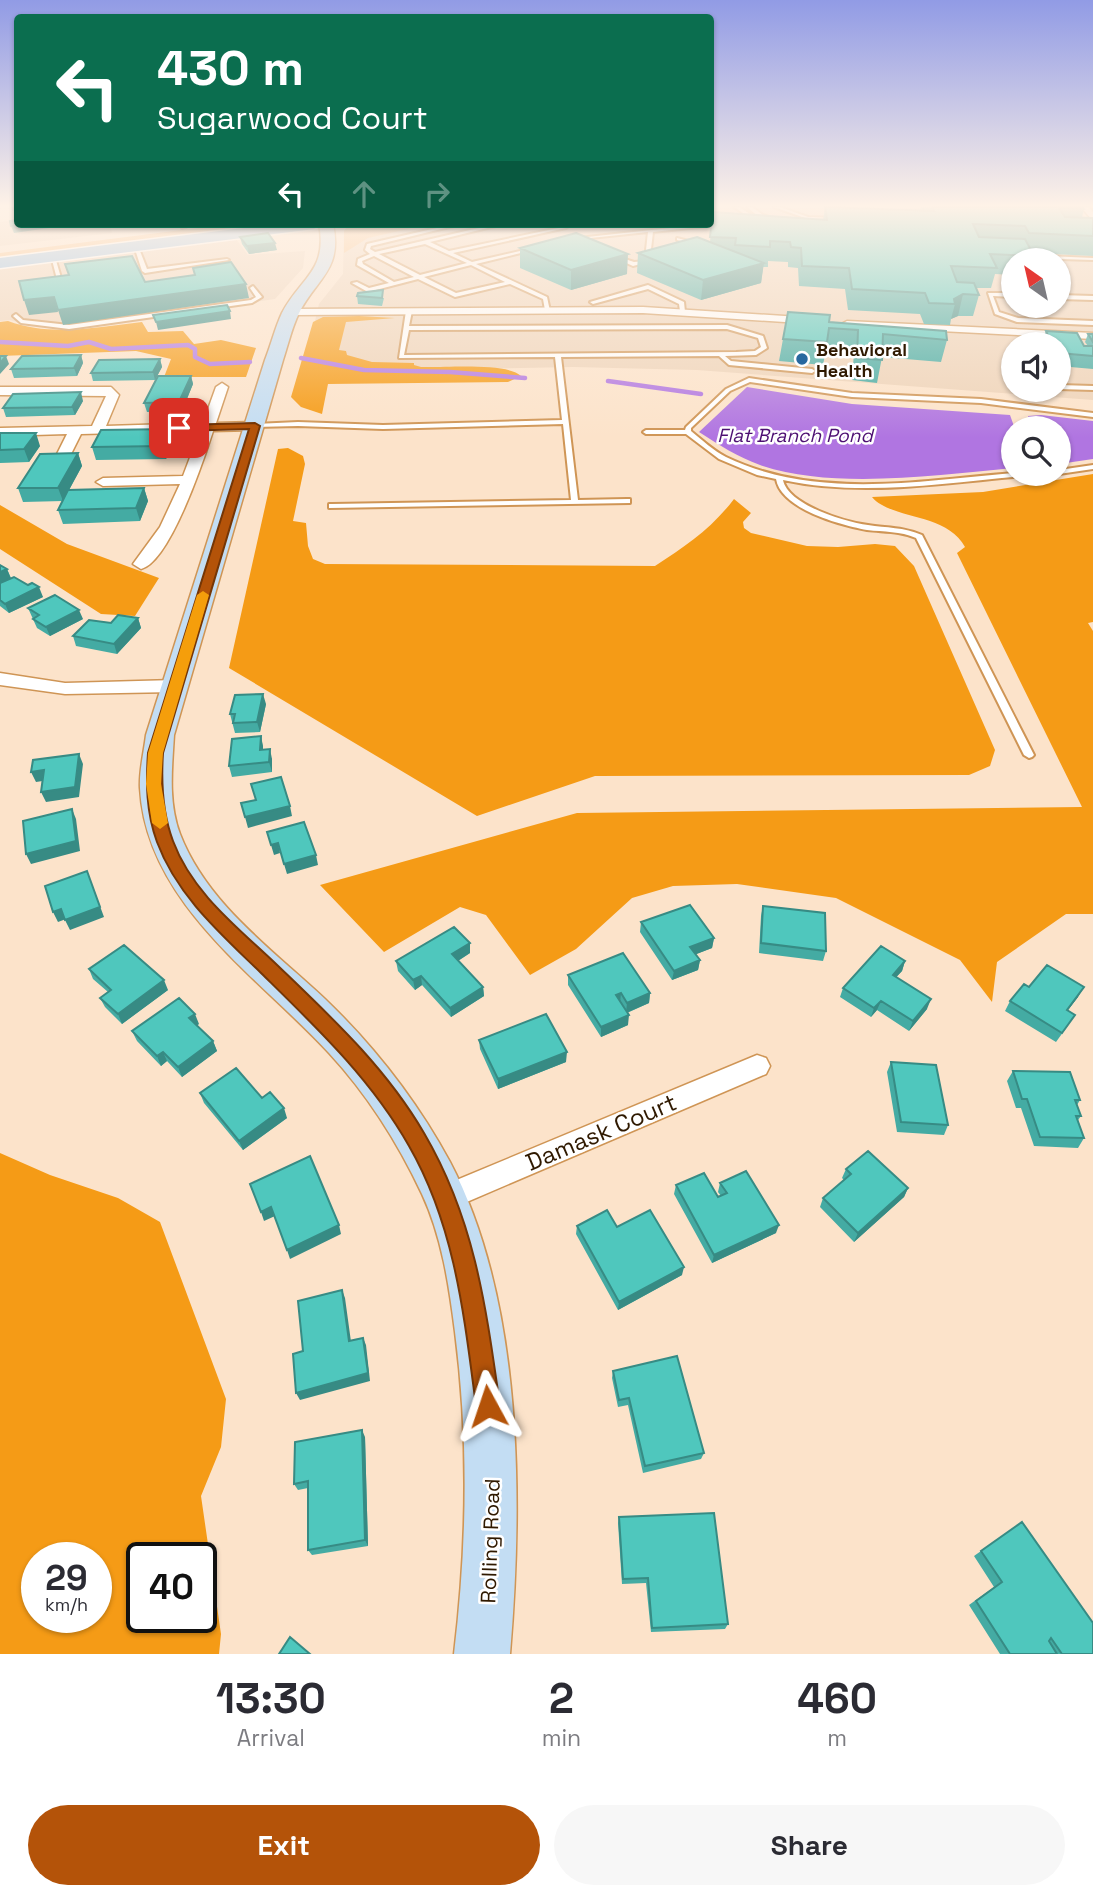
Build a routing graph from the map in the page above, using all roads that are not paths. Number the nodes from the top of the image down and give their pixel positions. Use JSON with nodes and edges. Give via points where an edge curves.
{"nodes":[{"id":1,"x":61,"y":284,"type":"edge"},
{"id":2,"x":312,"y":284,"type":"edge"},
{"id":3,"x":358,"y":284,"type":"edge"},
{"id":4,"x":393,"y":284,"type":"edge"},
{"id":5,"x":433,"y":284,"type":"edge"},
{"id":6,"x":501,"y":284,"type":"edge"},
{"id":7,"x":515,"y":284,"type":"edge"},
{"id":8,"x":253,"y":288,"type":"dead end"},
{"id":9,"x":63,"y":291,"type":"edge"},
{"id":10,"x":1001,"y":294,"type":"edge"},
{"id":11,"x":1071,"y":298,"type":"edge"},
{"id":12,"x":1093,"y":299,"type":"edge"},
{"id":13,"x":593,"y":302,"type":"dead end"},
{"id":14,"x":552,"y":310,"type":"junction"},
{"id":15,"x":409,"y":311,"type":"junction"},
{"id":16,"x":683,"y":311,"type":"junction"},
{"id":17,"x":291,"y":312,"type":"junction"},
{"id":18,"x":1001,"y":314,"type":"edge"},
{"id":19,"x":16,"y":316,"type":"dead end"},
{"id":20,"x":1011,"y":318,"type":"edge"},
{"id":21,"x":1093,"y":323,"type":"edge"},
{"id":22,"x":406,"y":328,"type":"junction"},
{"id":23,"x":556,"y":328,"type":"junction"},
{"id":24,"x":1093,"y":336,"type":"edge"},
{"id":25,"x":721,"y":355,"type":"junction"},
{"id":26,"x":558,"y":356,"type":"junction"},
{"id":27,"x":812,"y":371,"type":"edge"},
{"id":28,"x":222,"y":387,"type":"dead end"},
{"id":29,"x":1071,"y":387,"type":"edge"},
{"id":30,"x":1093,"y":388,"type":"edge"},
{"id":31,"x":0,"y":391,"type":"edge"},
{"id":32,"x":1093,"y":415,"type":"edge"},
{"id":33,"x":566,"y":422,"type":"junction"},
{"id":34,"x":255,"y":426,"type":"junction"},
{"id":35,"x":207,"y":427,"type":"junction"},
{"id":36,"x":76,"y":430,"type":"junction"},
{"id":37,"x":97,"y":430,"type":"junction"},
{"id":38,"x":0,"y":432,"type":"edge"},
{"id":39,"x":646,"y":432,"type":"dead end"},
{"id":40,"x":688,"y":432,"type":"junction"},
{"id":41,"x":60,"y":462,"type":"edge"},
{"id":42,"x":1093,"y":467,"type":"edge"},
{"id":43,"x":1071,"y":470,"type":"edge"},
{"id":44,"x":1001,"y":476,"type":"edge"},
{"id":45,"x":779,"y":478,"type":"junction"},
{"id":46,"x":187,"y":480,"type":"junction"},
{"id":47,"x":103,"y":482,"type":"dead end"},
{"id":48,"x":575,"y":501,"type":"junction"},
{"id":49,"x":627,"y":501,"type":"dead end"},
{"id":50,"x":332,"y":506,"type":"dead end"},
{"id":51,"x":141,"y":564,"type":"dead end"},
{"id":52,"x":0,"y":679,"type":"edge"},
{"id":53,"x":175,"y":686,"type":"junction"},
{"id":54,"x":1028,"y":755,"type":"dead end"},
{"id":55,"x":757,"y":1066,"type":"dead end"},
{"id":56,"x":445,"y":1198,"type":"junction"},
{"id":57,"x":482,"y":1654,"type":"edge"}],
"edges":[{"from":1,"to":9,"type":"lane"},
{"from":2,"to":17,"type":"street","name":"Rolling Road"},
{"from":3,"to":4,"type":"lane","via":[[368,289]]},
{"from":5,"to":6,"type":"lane","via":[[455,295]]},
{"from":7,"to":14,"type":"lane","via":[[545,298]]},
{"from":8,"to":19,"type":"lane","via":[[259,297],[252,301],[69,327],[21,321]]},
{"from":10,"to":18,"type":"lane","via":[[990,294]]},
{"from":11,"to":12,"type":"lane"},
{"from":13,"to":16,"type":"lane","via":[[648,287],[682,303]]},
{"from":14,"to":15,"type":"street"},
{"from":14,"to":16,"type":"street"},
{"from":14,"to":23,"type":"lane"},
{"from":15,"to":17,"type":"street"},
{"from":15,"to":22,"type":"lane"},
{"from":16,"to":24,"type":"street"},
{"from":17,"to":34,"type":"street","name":"Rolling Road"},
{"from":20,"to":21,"type":"lane"},
{"from":22,"to":23,"type":"lane"},
{"from":22,"to":26,"type":"lane","via":[[401,357]]},
{"from":23,"to":25,"type":"lane","via":[[727,327],[753,333],[764,343],[762,351],[755,353]]},
{"from":25,"to":26,"type":"lane"},
{"from":25,"to":27,"type":"lane","via":[[730,363]]},
{"from":26,"to":33,"type":"lane"},
{"from":28,"to":35,"type":"street"},
{"from":29,"to":30,"type":"lane"},
{"from":31,"to":37,"type":"street","via":[[107,390],[113,396]]},
{"from":32,"to":40,"type":"lane","via":[[981,401],[852,395],[749,380],[728,390]]},
{"from":33,"to":34,"type":"lane"},
{"from":33,"to":48,"type":"lane"},
{"from":34,"to":35,"type":"street"},
{"from":34,"to":53,"type":"street","name":"Rolling Road"},
{"from":35,"to":37,"type":"street"},
{"from":35,"to":46,"type":"street"},
{"from":36,"to":37,"type":"street"},
{"from":36,"to":38,"type":"street"},
{"from":36,"to":41,"type":"street"},
{"from":39,"to":40,"type":"lane"},
{"from":40,"to":45,"type":"lane","via":[[730,462]]},
{"from":42,"to":43,"type":"lane"},
{"from":44,"to":45,"type":"lane","via":[[885,484],[822,484]]},
{"from":45,"to":54,"type":"lane","via":[[780,490],[787,497],[831,518],[919,537]]},
{"from":46,"to":47,"type":"street"},
{"from":46,"to":51,"type":"street","via":[[166,531]]},
{"from":48,"to":49,"type":"lane"},
{"from":48,"to":50,"type":"lane"},
{"from":52,"to":53,"type":"street","via":[[60,690]]},
{"from":53,"to":56,"type":"street","name":"Rolling Road","via":[[156,753],[154,784],[165,842],[181,874],[203,905],[344,1042],[382,1087],[417,1140]]},
{"from":55,"to":56,"type":"street","name":"Damask Court"},
{"from":56,"to":57,"type":"street","name":"Rolling Road","via":[[472,1292],[487,1382],[493,1490],[491,1577]]}]}
